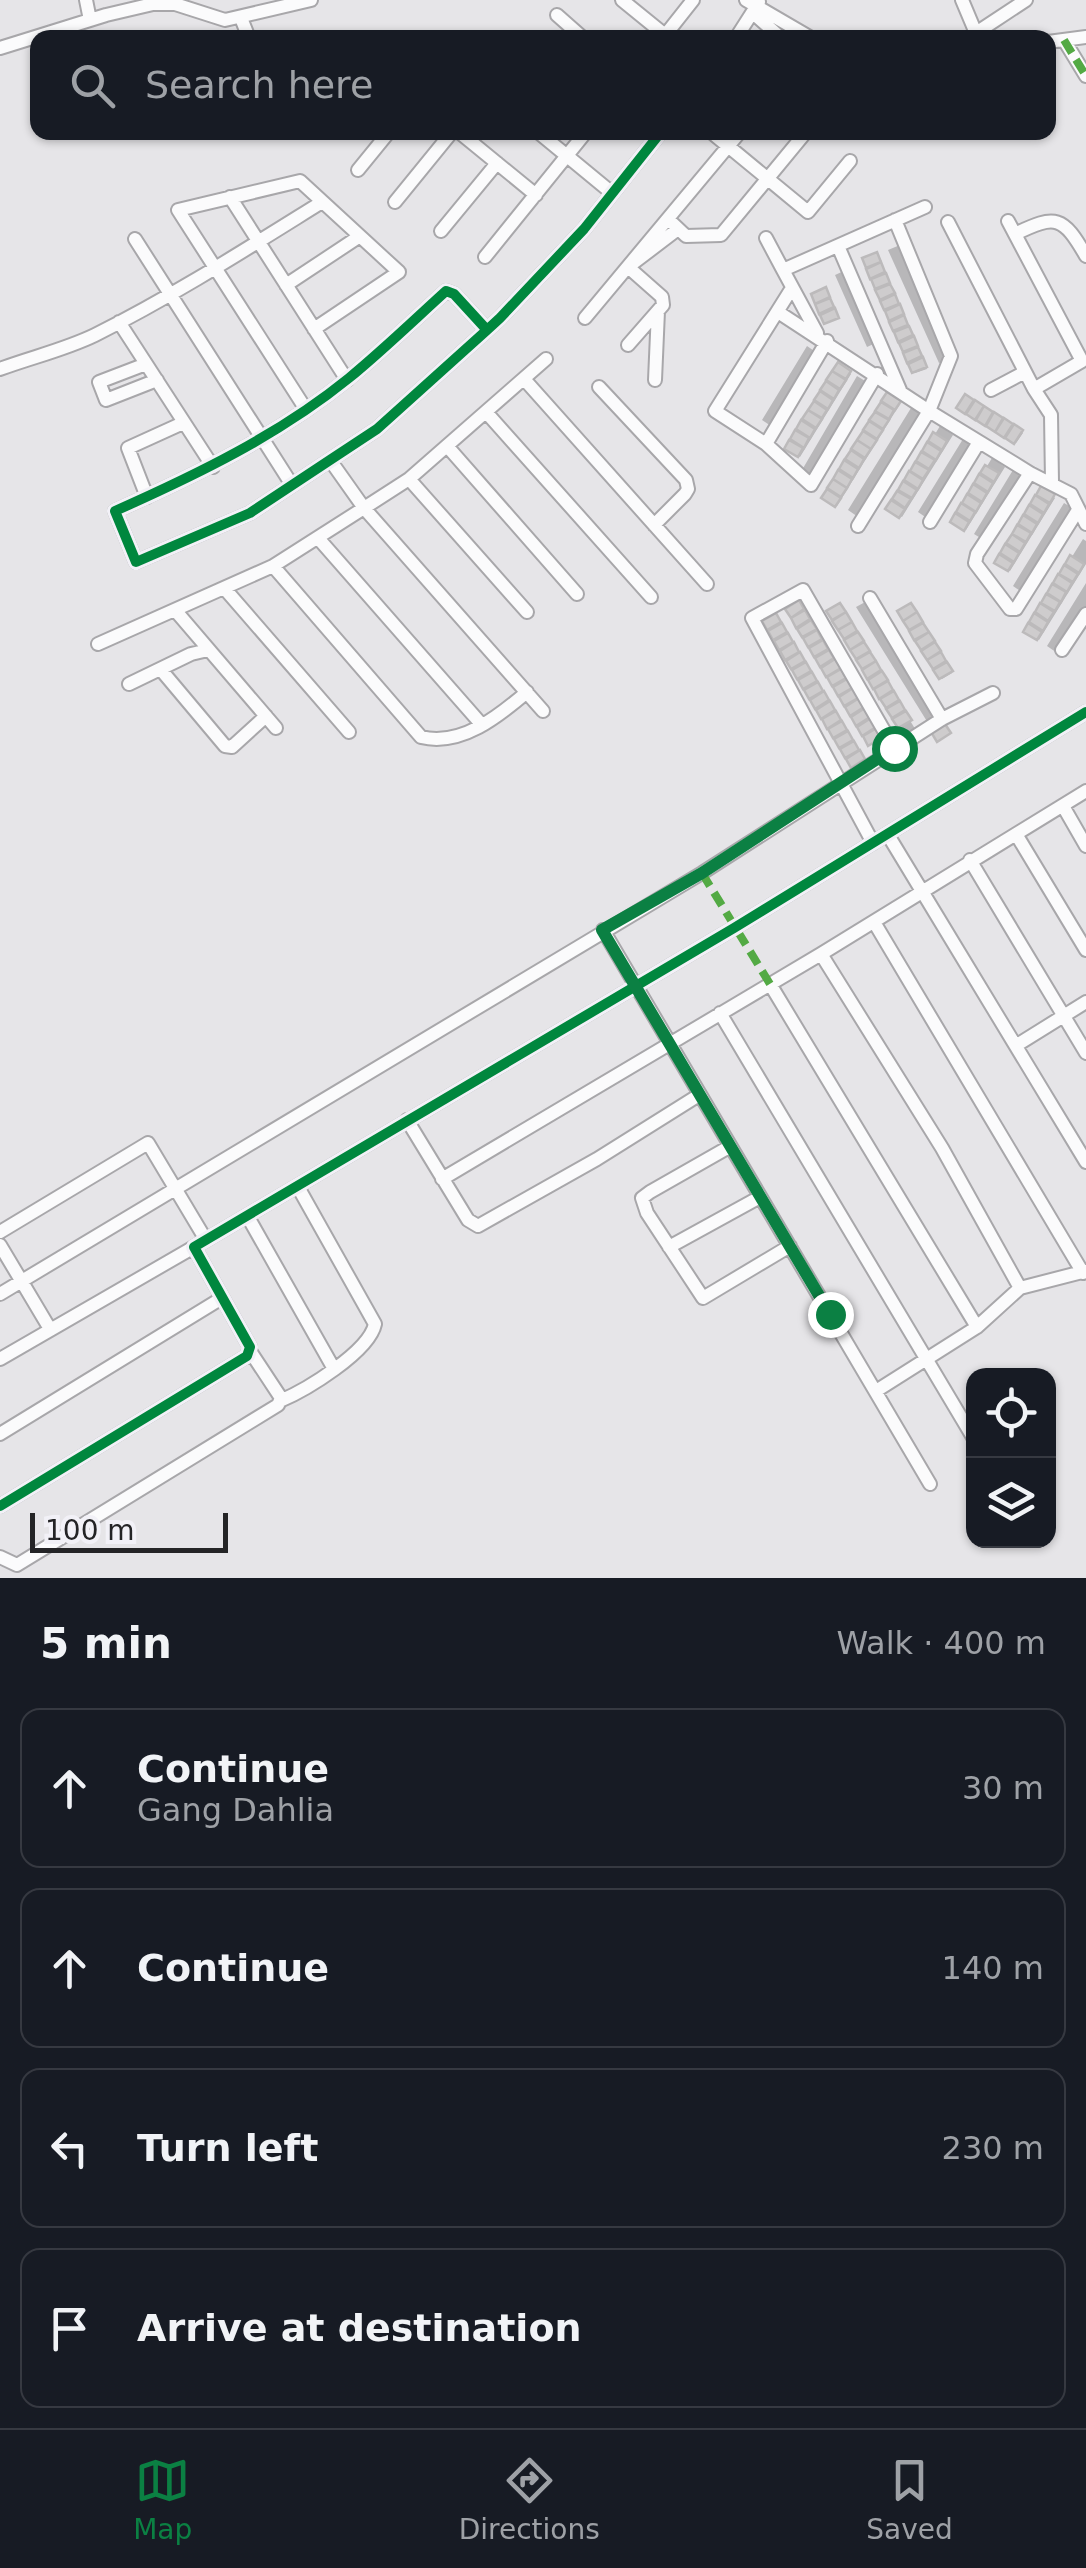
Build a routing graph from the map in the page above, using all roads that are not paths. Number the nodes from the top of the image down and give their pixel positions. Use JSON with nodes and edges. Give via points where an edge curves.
{"nodes":[{"id":1,"x":86,"y":0,"type":"edge"},
{"id":2,"x":311,"y":0,"type":"edge"},
{"id":3,"x":622,"y":0,"type":"edge"},
{"id":4,"x":693,"y":0,"type":"edge"},
{"id":5,"x":962,"y":0,"type":"edge"},
{"id":6,"x":1026,"y":0,"type":"edge"},
{"id":7,"x":754,"y":5,"type":"edge"},
{"id":8,"x":557,"y":15,"type":"dead end"},
{"id":9,"x":242,"y":18,"type":"junction"},
{"id":10,"x":90,"y":20,"type":"junction"},
{"id":11,"x":58,"y":30,"type":"edge"},
{"id":12,"x":246,"y":30,"type":"edge"},
{"id":13,"x":574,"y":30,"type":"edge"},
{"id":14,"x":657,"y":30,"type":"edge"},
{"id":15,"x":669,"y":30,"type":"edge"},
{"id":16,"x":740,"y":30,"type":"edge"},
{"id":17,"x":775,"y":30,"type":"edge"},
{"id":18,"x":797,"y":30,"type":"edge"},
{"id":19,"x":975,"y":30,"type":"edge"},
{"id":20,"x":984,"y":30,"type":"edge"},
{"id":21,"x":1086,"y":37,"type":"edge"},
{"id":22,"x":30,"y":39,"type":"edge"},
{"id":23,"x":1064,"y":40,"type":"junction"},
{"id":24,"x":1056,"y":41,"type":"edge"},
{"id":25,"x":0,"y":48,"type":"edge"},
{"id":26,"x":1086,"y":76,"type":"edge"},
{"id":27,"x":382,"y":140,"type":"edge"},
{"id":28,"x":449,"y":140,"type":"edge"},
{"id":29,"x":466,"y":140,"type":"edge"},
{"id":30,"x":547,"y":140,"type":"edge"},
{"id":31,"x":579,"y":140,"type":"edge"},
{"id":32,"x":654,"y":140,"type":"edge"},
{"id":33,"x":720,"y":140,"type":"edge"},
{"id":34,"x":734,"y":140,"type":"edge"},
{"id":35,"x":800,"y":140,"type":"edge"},
{"id":36,"x":728,"y":147,"type":"junction"},
{"id":37,"x":566,"y":156,"type":"junction"},
{"id":38,"x":850,"y":161,"type":"dead end"},
{"id":39,"x":496,"y":163,"type":"junction"},
{"id":40,"x":358,"y":170,"type":"dead end"},
{"id":41,"x":768,"y":179,"type":"junction"},
{"id":42,"x":612,"y":193,"type":"junction"},
{"id":43,"x":536,"y":194,"type":"junction"},
{"id":44,"x":230,"y":198,"type":"junction"},
{"id":45,"x":322,"y":202,"type":"junction"},
{"id":46,"x":394,"y":202,"type":"dead end"},
{"id":47,"x":925,"y":207,"type":"dead end"},
{"id":48,"x":895,"y":220,"type":"junction"},
{"id":49,"x":948,"y":222,"type":"dead end"},
{"id":50,"x":673,"y":224,"type":"junction"},
{"id":51,"x":442,"y":231,"type":"dead end"},
{"id":52,"x":360,"y":236,"type":"junction"},
{"id":53,"x":766,"y":238,"type":"dead end"},
{"id":54,"x":135,"y":240,"type":"dead end"},
{"id":55,"x":258,"y":242,"type":"junction"},
{"id":56,"x":838,"y":246,"type":"junction"},
{"id":57,"x":1086,"y":256,"type":"edge"},
{"id":58,"x":485,"y":257,"type":"dead end"},
{"id":59,"x":628,"y":267,"type":"junction"},
{"id":60,"x":215,"y":268,"type":"junction"},
{"id":61,"x":783,"y":270,"type":"junction"},
{"id":62,"x":286,"y":285,"type":"junction"},
{"id":63,"x":792,"y":288,"type":"junction"},
{"id":64,"x":169,"y":296,"type":"junction"},
{"id":65,"x":658,"y":310,"type":"junction"},
{"id":66,"x":778,"y":312,"type":"junction"},
{"id":67,"x":584,"y":318,"type":"dead end"},
{"id":68,"x":118,"y":322,"type":"junction"},
{"id":69,"x":314,"y":329,"type":"junction"},
{"id":70,"x":487,"y":330,"type":"junction"},
{"id":71,"x":823,"y":338,"type":"junction"},
{"id":72,"x":628,"y":345,"type":"dead end"},
{"id":73,"x":546,"y":359,"type":"dead end"},
{"id":74,"x":1084,"y":360,"type":"edge"},
{"id":75,"x":146,"y":364,"type":"junction"},
{"id":76,"x":0,"y":369,"type":"edge"},
{"id":77,"x":1025,"y":372,"type":"junction"},
{"id":78,"x":877,"y":374,"type":"junction"},
{"id":79,"x":524,"y":378,"type":"junction"},
{"id":80,"x":157,"y":380,"type":"junction"},
{"id":81,"x":347,"y":380,"type":"junction"},
{"id":82,"x":656,"y":380,"type":"dead end"},
{"id":83,"x":599,"y":387,"type":"dead end"},
{"id":84,"x":1034,"y":389,"type":"junction"},
{"id":85,"x":992,"y":390,"type":"dead end"},
{"id":86,"x":901,"y":392,"type":"junction"},
{"id":87,"x":305,"y":408,"type":"junction"},
{"id":88,"x":929,"y":411,"type":"junction"},
{"id":89,"x":486,"y":412,"type":"junction"},
{"id":90,"x":183,"y":423,"type":"junction"},
{"id":91,"x":260,"y":438,"type":"junction"},
{"id":92,"x":978,"y":442,"type":"junction"},
{"id":93,"x":766,"y":444,"type":"junction"},
{"id":94,"x":447,"y":446,"type":"junction"},
{"id":95,"x":330,"y":460,"type":"junction"},
{"id":96,"x":213,"y":468,"type":"junction"},
{"id":97,"x":1030,"y":473,"type":"junction"},
{"id":98,"x":409,"y":479,"type":"junction"},
{"id":99,"x":1052,"y":482,"type":"junction"},
{"id":100,"x":292,"y":485,"type":"junction"},
{"id":101,"x":147,"y":497,"type":"junction"},
{"id":102,"x":364,"y":508,"type":"junction"},
{"id":103,"x":1078,"y":510,"type":"junction"},
{"id":104,"x":930,"y":522,"type":"dead end"},
{"id":105,"x":1086,"y":524,"type":"edge"},
{"id":106,"x":654,"y":525,"type":"junction"},
{"id":107,"x":858,"y":526,"type":"dead end"},
{"id":108,"x":318,"y":538,"type":"junction"},
{"id":109,"x":273,"y":566,"type":"junction"},
{"id":110,"x":707,"y":584,"type":"dead end"},
{"id":111,"x":224,"y":589,"type":"junction"},
{"id":112,"x":577,"y":594,"type":"dead end"},
{"id":113,"x":651,"y":597,"type":"dead end"},
{"id":114,"x":870,"y":598,"type":"dead end"},
{"id":115,"x":526,"y":612,"type":"dead end"},
{"id":116,"x":1086,"y":614,"type":"edge"},
{"id":117,"x":178,"y":615,"type":"junction"},
{"id":118,"x":98,"y":644,"type":"dead end"},
{"id":119,"x":208,"y":650,"type":"junction"},
{"id":120,"x":1062,"y":650,"type":"dead end"},
{"id":121,"x":192,"y":654,"type":"junction"},
{"id":122,"x":162,"y":672,"type":"junction"},
{"id":123,"x":129,"y":684,"type":"dead end"},
{"id":124,"x":527,"y":692,"type":"junction"},
{"id":125,"x":993,"y":693,"type":"dead end"},
{"id":126,"x":543,"y":711,"type":"dead end"},
{"id":127,"x":1085,"y":714,"type":"edge"},
{"id":128,"x":266,"y":716,"type":"junction"},
{"id":129,"x":942,"y":719,"type":"junction"},
{"id":130,"x":482,"y":725,"type":"junction"},
{"id":131,"x":276,"y":728,"type":"dead end"},
{"id":132,"x":349,"y":732,"type":"dead end"},
{"id":133,"x":894,"y":748,"type":"junction"},
{"id":134,"x":840,"y":785,"type":"junction"},
{"id":135,"x":1086,"y":791,"type":"edge"},
{"id":136,"x":1062,"y":806,"type":"junction"},
{"id":137,"x":1016,"y":834,"type":"junction"},
{"id":138,"x":888,"y":835,"type":"junction"},
{"id":139,"x":873,"y":844,"type":"junction"},
{"id":140,"x":1086,"y":846,"type":"edge"},
{"id":141,"x":970,"y":860,"type":"junction"},
{"id":142,"x":921,"y":892,"type":"junction"},
{"id":143,"x":874,"y":922,"type":"junction"},
{"id":144,"x":602,"y":930,"type":"junction"},
{"id":145,"x":1086,"y":950,"type":"edge"},
{"id":146,"x":821,"y":954,"type":"junction"},
{"id":147,"x":770,"y":984,"type":"junction"},
{"id":148,"x":635,"y":986,"type":"junction"},
{"id":149,"x":1086,"y":1002,"type":"edge"},
{"id":150,"x":720,"y":1013,"type":"junction"},
{"id":151,"x":1064,"y":1015,"type":"junction"},
{"id":152,"x":669,"y":1043,"type":"junction"},
{"id":153,"x":1017,"y":1045,"type":"junction"},
{"id":154,"x":1086,"y":1053,"type":"edge"},
{"id":155,"x":699,"y":1096,"type":"junction"},
{"id":156,"x":407,"y":1120,"type":"junction"},
{"id":157,"x":729,"y":1147,"type":"junction"},
{"id":158,"x":1086,"y":1162,"type":"edge"},
{"id":159,"x":442,"y":1179,"type":"junction"},
{"id":160,"x":298,"y":1187,"type":"junction"},
{"id":161,"x":175,"y":1188,"type":"junction"},
{"id":162,"x":760,"y":1197,"type":"junction"},
{"id":163,"x":248,"y":1216,"type":"junction"},
{"id":164,"x":0,"y":1232,"type":"edge"},
{"id":165,"x":200,"y":1243,"type":"junction"},
{"id":166,"x":0,"y":1245,"type":"edge"},
{"id":167,"x":790,"y":1246,"type":"junction"},
{"id":168,"x":669,"y":1247,"type":"junction"},
{"id":169,"x":1084,"y":1272,"type":"edge"},
{"id":170,"x":21,"y":1281,"type":"junction"},
{"id":171,"x":1020,"y":1288,"type":"junction"},
{"id":172,"x":0,"y":1294,"type":"edge"},
{"id":173,"x":222,"y":1298,"type":"junction"},
{"id":174,"x":977,"y":1327,"type":"junction"},
{"id":175,"x":50,"y":1329,"type":"junction"},
{"id":176,"x":250,"y":1351,"type":"junction"},
{"id":177,"x":925,"y":1358,"type":"junction"},
{"id":178,"x":0,"y":1359,"type":"edge"},
{"id":179,"x":334,"y":1369,"type":"junction"},
{"id":180,"x":876,"y":1390,"type":"junction"},
{"id":181,"x":280,"y":1402,"type":"junction"},
{"id":182,"x":966,"y":1426,"type":"edge"},
{"id":183,"x":0,"y":1434,"type":"edge"},
{"id":184,"x":930,"y":1484,"type":"dead end"},
{"id":185,"x":0,"y":1506,"type":"edge"},
{"id":186,"x":0,"y":1557,"type":"edge"}],
"edges":[{"from":1,"to":10,"type":"street"},
{"from":2,"to":9,"type":"street"},
{"from":3,"to":14,"type":"street"},
{"from":4,"to":15,"type":"street"},
{"from":5,"to":19,"type":"street"},
{"from":6,"to":20,"type":"street"},
{"from":7,"to":16,"type":"street"},
{"from":7,"to":17,"type":"street"},
{"from":7,"to":18,"type":"street"},
{"from":8,"to":13,"type":"street"},
{"from":9,"to":10,"type":"street","via":[[153,4]]},
{"from":9,"to":12,"type":"street"},
{"from":10,"to":11,"type":"street"},
{"from":21,"to":23,"type":"street"},
{"from":22,"to":25,"type":"street"},
{"from":23,"to":24,"type":"street"},
{"from":23,"to":26,"type":"street"},
{"from":27,"to":40,"type":"street"},
{"from":28,"to":46,"type":"street"},
{"from":29,"to":39,"type":"street"},
{"from":30,"to":37,"type":"street"},
{"from":31,"to":37,"type":"street"},
{"from":32,"to":42,"type":"street"},
{"from":33,"to":36,"type":"street"},
{"from":34,"to":36,"type":"street"},
{"from":35,"to":41,"type":"street"},
{"from":36,"to":41,"type":"street"},
{"from":36,"to":50,"type":"street"},
{"from":37,"to":42,"type":"street"},
{"from":37,"to":43,"type":"street"},
{"from":38,"to":41,"type":"street","via":[[808,212]]},
{"from":39,"to":43,"type":"street"},
{"from":39,"to":51,"type":"street"},
{"from":41,"to":50,"type":"street","via":[[721,235],[686,236]]},
{"from":42,"to":70,"type":"street"},
{"from":43,"to":58,"type":"street"},
{"from":44,"to":45,"type":"street","via":[[300,181]]},
{"from":44,"to":55,"type":"street"},
{"from":44,"to":60,"type":"street","via":[[178,210]]},
{"from":45,"to":52,"type":"street"},
{"from":45,"to":55,"type":"street"},
{"from":47,"to":48,"type":"street"},
{"from":48,"to":56,"type":"street"},
{"from":48,"to":88,"type":"street","via":[[952,356]]},
{"from":49,"to":77,"type":"street"},
{"from":50,"to":59,"type":"street"},
{"from":52,"to":62,"type":"street"},
{"from":52,"to":69,"type":"street","via":[[400,272]]},
{"from":53,"to":61,"type":"street"},
{"from":54,"to":64,"type":"street"},
{"from":55,"to":60,"type":"street"},
{"from":55,"to":62,"type":"street"},
{"from":56,"to":61,"type":"street"},
{"from":56,"to":86,"type":"street"},
{"from":57,"to":74,"type":"street","via":[[1058,221],[1012,228]]},
{"from":59,"to":65,"type":"street","via":[[662,296]]},
{"from":59,"to":67,"type":"street"},
{"from":60,"to":64,"type":"street"},
{"from":60,"to":87,"type":"street"},
{"from":61,"to":63,"type":"street"},
{"from":62,"to":69,"type":"street"},
{"from":63,"to":66,"type":"street"},
{"from":63,"to":71,"type":"street"},
{"from":64,"to":68,"type":"street"},
{"from":64,"to":91,"type":"street"},
{"from":65,"to":72,"type":"street"},
{"from":65,"to":82,"type":"street"},
{"from":66,"to":71,"type":"street"},
{"from":66,"to":93,"type":"street","via":[[715,411]]},
{"from":68,"to":75,"type":"street"},
{"from":68,"to":76,"type":"street"},
{"from":69,"to":81,"type":"street"},
{"from":70,"to":81,"type":"street","via":[[446,291]]},
{"from":70,"to":95,"type":"street","via":[[377,430]]},
{"from":71,"to":78,"type":"street"},
{"from":71,"to":93,"type":"street"},
{"from":73,"to":79,"type":"street"},
{"from":74,"to":84,"type":"street"},
{"from":75,"to":80,"type":"street"},
{"from":75,"to":80,"type":"street","via":[[99,382],[106,400]]},
{"from":77,"to":84,"type":"street"},
{"from":77,"to":85,"type":"street"},
{"from":78,"to":86,"type":"street"},
{"from":78,"to":93,"type":"street","via":[[811,485]]},
{"from":79,"to":89,"type":"street"},
{"from":79,"to":106,"type":"street"},
{"from":80,"to":90,"type":"street"},
{"from":81,"to":87,"type":"street"},
{"from":83,"to":106,"type":"street","via":[[686,480],[685,494]]},
{"from":84,"to":99,"type":"street","via":[[1051,416]]},
{"from":86,"to":88,"type":"street"},
{"from":87,"to":91,"type":"street"},
{"from":88,"to":92,"type":"street"},
{"from":88,"to":107,"type":"street"},
{"from":89,"to":94,"type":"street"},
{"from":89,"to":113,"type":"street"},
{"from":90,"to":96,"type":"street"},
{"from":90,"to":101,"type":"street","via":[[128,448]]},
{"from":91,"to":96,"type":"street"},
{"from":91,"to":100,"type":"street"},
{"from":92,"to":97,"type":"street"},
{"from":92,"to":104,"type":"street"},
{"from":94,"to":98,"type":"street"},
{"from":94,"to":112,"type":"street"},
{"from":95,"to":100,"type":"street"},
{"from":95,"to":102,"type":"street"},
{"from":96,"to":101,"type":"street"},
{"from":97,"to":99,"type":"street"},
{"from":97,"to":103,"type":"street","via":[[976,554],[975,563],[1010,608],[1016,609]]},
{"from":98,"to":102,"type":"street"},
{"from":98,"to":115,"type":"street"},
{"from":99,"to":103,"type":"street","via":[[1071,494]]},
{"from":100,"to":101,"type":"street","via":[[250,513],[136,562],[115,511]]},
{"from":102,"to":108,"type":"street"},
{"from":102,"to":124,"type":"street"},
{"from":103,"to":105,"type":"street"},
{"from":106,"to":110,"type":"street"},
{"from":108,"to":109,"type":"street"},
{"from":108,"to":130,"type":"street"},
{"from":109,"to":111,"type":"street"},
{"from":109,"to":130,"type":"street","via":[[421,737],[454,736]]},
{"from":111,"to":117,"type":"street"},
{"from":111,"to":132,"type":"street"},
{"from":114,"to":129,"type":"street"},
{"from":116,"to":120,"type":"street"},
{"from":117,"to":118,"type":"street"},
{"from":117,"to":119,"type":"street"},
{"from":117,"to":121,"type":"street"},
{"from":119,"to":121,"type":"street"},
{"from":119,"to":128,"type":"street"},
{"from":121,"to":122,"type":"street"},
{"from":122,"to":123,"type":"street"},
{"from":122,"to":128,"type":"street","via":[[225,746]]},
{"from":124,"to":126,"type":"street"},
{"from":124,"to":130,"type":"street"},
{"from":125,"to":129,"type":"street"},
{"from":127,"to":138,"type":"street"},
{"from":128,"to":131,"type":"street"},
{"from":129,"to":133,"type":"street"},
{"from":133,"to":134,"type":"street"},
{"from":133,"to":134,"type":"street","via":[[803,590],[754,616]]},
{"from":134,"to":139,"type":"street"},
{"from":134,"to":144,"type":"street"},
{"from":135,"to":136,"type":"street"},
{"from":136,"to":137,"type":"street"},
{"from":136,"to":140,"type":"street"},
{"from":137,"to":141,"type":"street"},
{"from":137,"to":145,"type":"street"},
{"from":138,"to":139,"type":"street"},
{"from":138,"to":142,"type":"street"},
{"from":139,"to":148,"type":"street"},
{"from":141,"to":142,"type":"street"},
{"from":141,"to":151,"type":"street"},
{"from":142,"to":143,"type":"street"},
{"from":142,"to":153,"type":"street"},
{"from":143,"to":146,"type":"street"},
{"from":143,"to":169,"type":"street"},
{"from":144,"to":148,"type":"street"},
{"from":144,"to":161,"type":"street"},
{"from":146,"to":147,"type":"street"},
{"from":146,"to":171,"type":"street"},
{"from":147,"to":150,"type":"street"},
{"from":147,"to":174,"type":"street"},
{"from":148,"to":152,"type":"street"},
{"from":148,"to":156,"type":"street"},
{"from":149,"to":151,"type":"street"},
{"from":150,"to":152,"type":"street"},
{"from":150,"to":177,"type":"street"},
{"from":151,"to":153,"type":"street"},
{"from":151,"to":154,"type":"street"},
{"from":152,"to":155,"type":"street"},
{"from":152,"to":159,"type":"street"},
{"from":153,"to":158,"type":"street"},
{"from":155,"to":157,"type":"street"},
{"from":155,"to":159,"type":"street","via":[[485,1224],[468,1220]]},
{"from":156,"to":159,"type":"street"},
{"from":156,"to":160,"type":"street"},
{"from":157,"to":162,"type":"street"},
{"from":157,"to":168,"type":"street","via":[[642,1198]]},
{"from":160,"to":163,"type":"street"},
{"from":160,"to":179,"type":"street","via":[[375,1324],[372,1335]]},
{"from":161,"to":164,"type":"street","via":[[148,1144]]},
{"from":161,"to":165,"type":"street"},
{"from":161,"to":170,"type":"street"},
{"from":162,"to":167,"type":"street"},
{"from":162,"to":168,"type":"street"},
{"from":163,"to":165,"type":"street"},
{"from":163,"to":179,"type":"street"},
{"from":165,"to":173,"type":"street"},
{"from":165,"to":175,"type":"street"},
{"from":166,"to":170,"type":"street"},
{"from":167,"to":168,"type":"street","via":[[703,1298]]},
{"from":167,"to":180,"type":"street"},
{"from":169,"to":171,"type":"street"},
{"from":170,"to":172,"type":"street"},
{"from":170,"to":175,"type":"street"},
{"from":171,"to":174,"type":"street"},
{"from":173,"to":176,"type":"street"},
{"from":173,"to":183,"type":"street"},
{"from":174,"to":177,"type":"street"},
{"from":175,"to":178,"type":"street"},
{"from":176,"to":181,"type":"street"},
{"from":176,"to":185,"type":"street"},
{"from":177,"to":180,"type":"street"},
{"from":177,"to":182,"type":"street"},
{"from":179,"to":181,"type":"street"},
{"from":180,"to":184,"type":"street"},
{"from":181,"to":186,"type":"street","via":[[17,1565]]}]}
